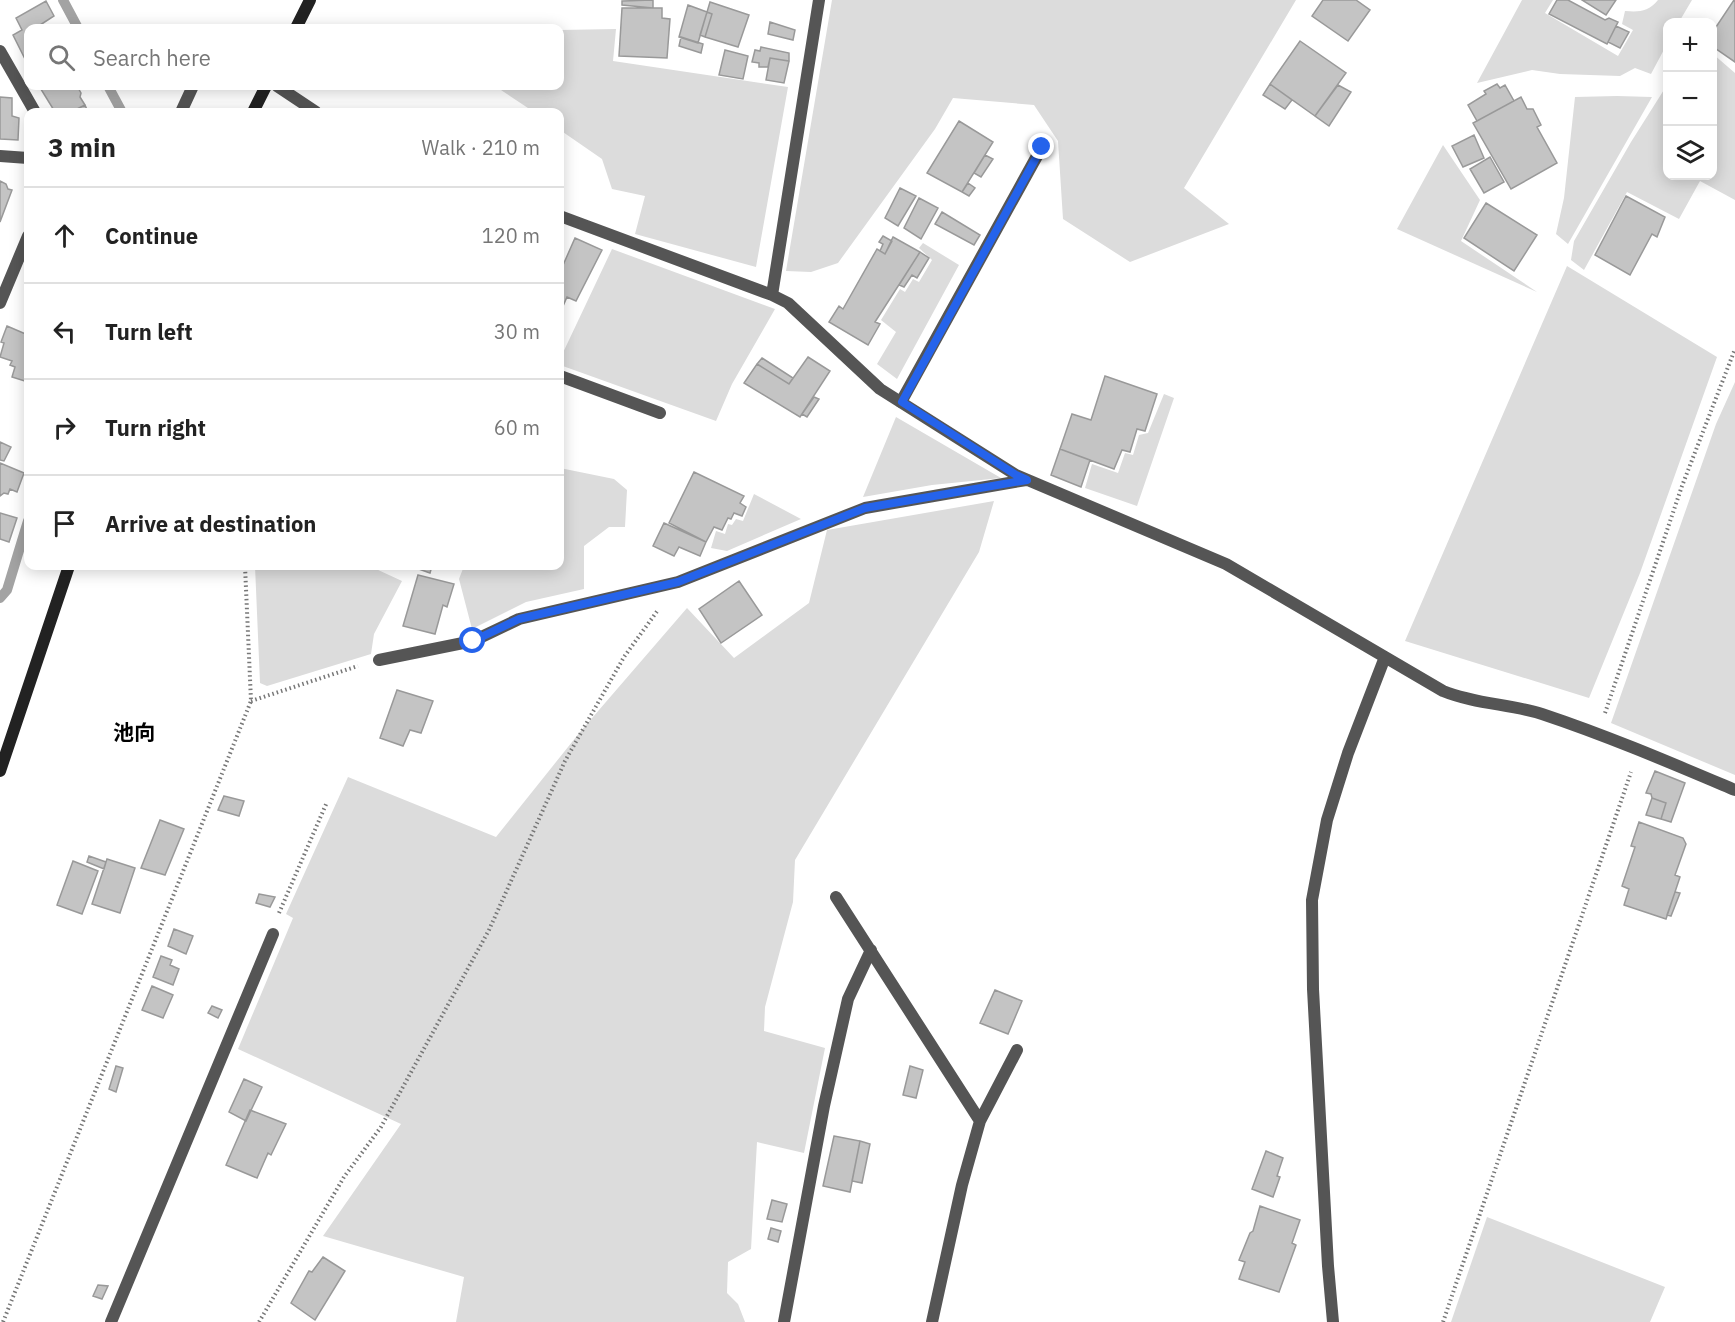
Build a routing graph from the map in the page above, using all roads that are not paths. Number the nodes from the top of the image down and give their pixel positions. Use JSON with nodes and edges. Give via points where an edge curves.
{"nodes":[{"id":1,"x":310,"y":0,"type":"edge"},
{"id":2,"x":819,"y":0,"type":"edge"},
{"id":3,"x":298,"y":24,"type":"edge"},
{"id":4,"x":0,"y":51,"type":"edge"},
{"id":5,"x":191,"y":90,"type":"edge"},
{"id":6,"x":264,"y":90,"type":"edge"},
{"id":7,"x":286,"y":90,"type":"edge"},
{"id":8,"x":33,"y":108,"type":"edge"},
{"id":9,"x":183,"y":108,"type":"edge"},
{"id":10,"x":255,"y":108,"type":"edge"},
{"id":11,"x":311,"y":108,"type":"edge"},
{"id":12,"x":1042,"y":147,"type":"dead end"},
{"id":13,"x":0,"y":156,"type":"edge"},
{"id":14,"x":24,"y":158,"type":"edge"},
{"id":15,"x":564,"y":217,"type":"edge"},
{"id":16,"x":24,"y":246,"type":"edge"},
{"id":17,"x":772,"y":295,"type":"junction"},
{"id":18,"x":0,"y":303,"type":"edge"},
{"id":19,"x":564,"y":377,"type":"edge"},
{"id":20,"x":902,"y":402,"type":"junction"},
{"id":21,"x":660,"y":413,"type":"dead end"},
{"id":22,"x":1027,"y":480,"type":"junction"},
{"id":23,"x":68,"y":570,"type":"edge"},
{"id":24,"x":1385,"y":657,"type":"junction"},
{"id":25,"x":379,"y":660,"type":"road end"},
{"id":26,"x":0,"y":771,"type":"edge"},
{"id":27,"x":1735,"y":790,"type":"edge"},
{"id":28,"x":836,"y":897,"type":"dead end"},
{"id":29,"x":273,"y":933,"type":"road end"},
{"id":30,"x":871,"y":950,"type":"junction"},
{"id":31,"x":1017,"y":1050,"type":"dead end"},
{"id":32,"x":980,"y":1121,"type":"junction"},
{"id":33,"x":111,"y":1322,"type":"edge"},
{"id":34,"x":784,"y":1322,"type":"edge"},
{"id":35,"x":932,"y":1322,"type":"edge"},
{"id":36,"x":1333,"y":1322,"type":"edge"}],
"edges":[{"from":1,"to":3,"type":"street"},
{"from":2,"to":17,"type":"street"},
{"from":4,"to":8,"type":"street"},
{"from":5,"to":9,"type":"street"},
{"from":6,"to":10,"type":"street"},
{"from":7,"to":11,"type":"street"},
{"from":12,"to":20,"type":"street"},
{"from":13,"to":14,"type":"street"},
{"from":15,"to":17,"type":"street"},
{"from":16,"to":18,"type":"street"},
{"from":17,"to":20,"type":"street","via":[[788,303],[880,389]]},
{"from":19,"to":21,"type":"street"},
{"from":20,"to":22,"type":"street"},
{"from":22,"to":24,"type":"street","via":[[1226,564]]},
{"from":22,"to":25,"type":"street","via":[[865,508],[678,582],[519,619],[473,641]]},
{"from":23,"to":26,"type":"street"},
{"from":24,"to":27,"type":"street","via":[[1462,699],[1539,713]]},
{"from":24,"to":36,"type":"street","via":[[1347,753],[1312,900],[1313,989]]},
{"from":28,"to":30,"type":"street"},
{"from":29,"to":33,"type":"street"},
{"from":30,"to":32,"type":"street"},
{"from":30,"to":34,"type":"street","via":[[848,999]]},
{"from":31,"to":32,"type":"street"},
{"from":32,"to":35,"type":"street"}]}
